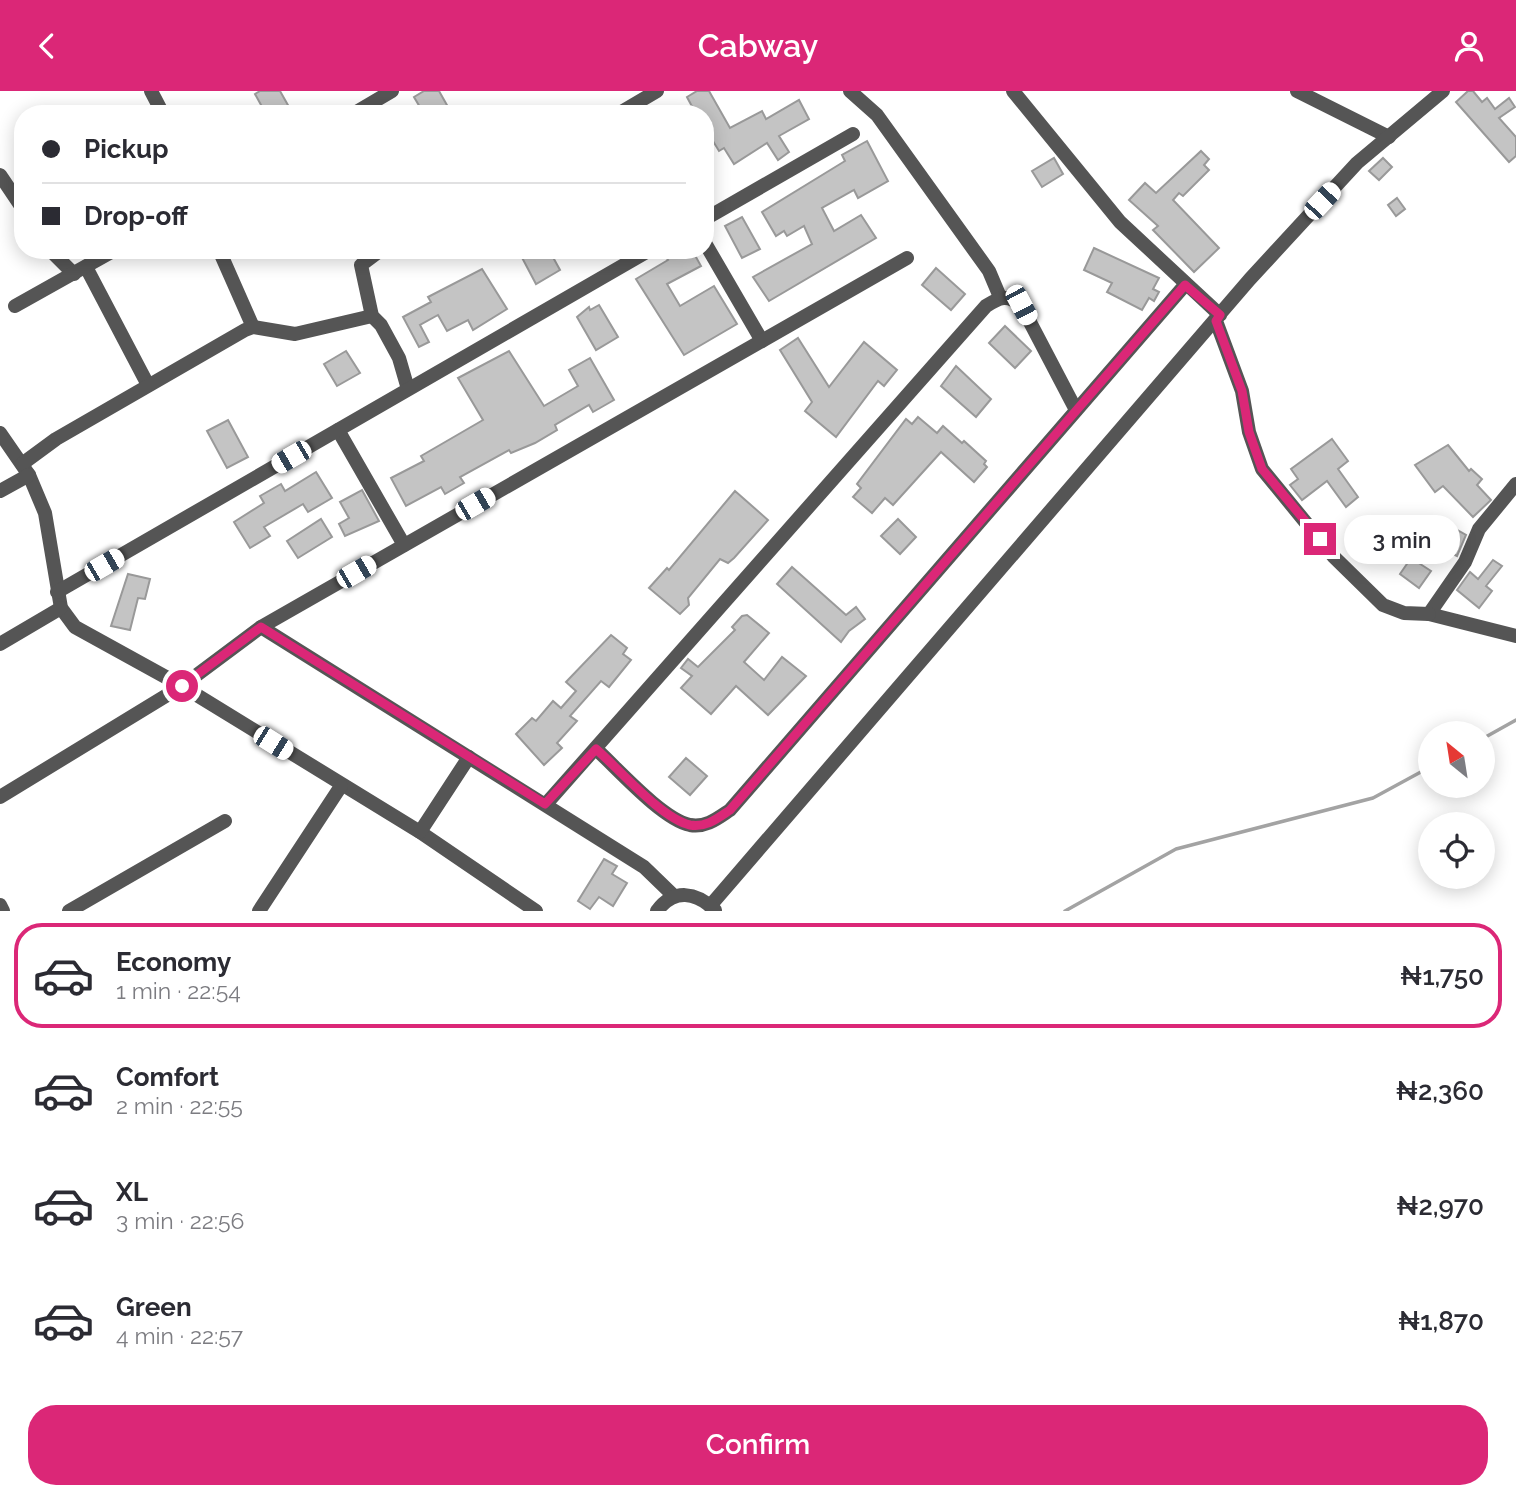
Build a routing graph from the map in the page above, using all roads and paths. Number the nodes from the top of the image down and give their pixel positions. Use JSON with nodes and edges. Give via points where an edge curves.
{"nodes":[{"id":1,"x":392,"y":91,"type":"edge"},
{"id":2,"x":657,"y":91,"type":"edge"},
{"id":3,"x":850,"y":91,"type":"edge"},
{"id":4,"x":1013,"y":91,"type":"edge"},
{"id":5,"x":1297,"y":91,"type":"edge"},
{"id":6,"x":1443,"y":91,"type":"edge"},
{"id":7,"x":368,"y":105,"type":"edge"},
{"id":8,"x":633,"y":105,"type":"edge"},
{"id":9,"x":853,"y":134,"type":"dead end"},
{"id":10,"x":1389,"y":137,"type":"junction"},
{"id":11,"x":0,"y":175,"type":"edge"},
{"id":12,"x":14,"y":196,"type":"edge"},
{"id":13,"x":714,"y":214,"type":"edge"},
{"id":14,"x":714,"y":258,"type":"edge"},
{"id":15,"x":907,"y":258,"type":"dead end"},
{"id":16,"x":64,"y":259,"type":"edge"},
{"id":17,"x":99,"y":259,"type":"edge"},
{"id":18,"x":223,"y":259,"type":"edge"},
{"id":19,"x":368,"y":259,"type":"edge"},
{"id":20,"x":634,"y":259,"type":"edge"},
{"id":21,"x":80,"y":270,"type":"junction"},
{"id":22,"x":1185,"y":285,"type":"junction"},
{"id":23,"x":1000,"y":297,"type":"junction"},
{"id":24,"x":15,"y":306,"type":"dead end"},
{"id":25,"x":372,"y":316,"type":"junction"},
{"id":26,"x":1218,"y":318,"type":"junction"},
{"id":27,"x":253,"y":327,"type":"junction"},
{"id":28,"x":762,"y":341,"type":"junction"},
{"id":29,"x":148,"y":385,"type":"junction"},
{"id":30,"x":408,"y":389,"type":"junction"},
{"id":31,"x":1076,"y":409,"type":"junction"},
{"id":32,"x":338,"y":430,"type":"junction"},
{"id":33,"x":0,"y":433,"type":"edge"},
{"id":34,"x":25,"y":469,"type":"junction"},
{"id":35,"x":1516,"y":484,"type":"edge"},
{"id":36,"x":0,"y":491,"type":"edge"},
{"id":37,"x":404,"y":545,"type":"junction"},
{"id":38,"x":57,"y":592,"type":"junction"},
{"id":39,"x":61,"y":608,"type":"junction"},
{"id":40,"x":1429,"y":614,"type":"junction"},
{"id":41,"x":261,"y":627,"type":"junction"},
{"id":42,"x":1516,"y":636,"type":"edge"},
{"id":43,"x":0,"y":644,"type":"edge"},
{"id":44,"x":182,"y":686,"type":"junction"},
{"id":45,"x":596,"y":749,"type":"junction"},
{"id":46,"x":469,"y":757,"type":"junction"},
{"id":47,"x":341,"y":786,"type":"junction"},
{"id":48,"x":0,"y":797,"type":"edge"},
{"id":49,"x":545,"y":804,"type":"junction"},
{"id":50,"x":225,"y":821,"type":"dead end"},
{"id":51,"x":420,"y":832,"type":"junction"},
{"id":52,"x":674,"y":896,"type":"junction"},
{"id":53,"x":0,"y":905,"type":"edge"},
{"id":54,"x":713,"y":908,"type":"edge"},
{"id":55,"x":3,"y":911,"type":"edge"},
{"id":56,"x":69,"y":911,"type":"edge"},
{"id":57,"x":259,"y":911,"type":"edge"},
{"id":58,"x":536,"y":911,"type":"edge"},
{"id":59,"x":657,"y":911,"type":"edge"}],
"edges":[{"from":1,"to":7,"type":"street"},
{"from":2,"to":8,"type":"street"},
{"from":3,"to":23,"type":"street","via":[[877,115],[989,271]]},
{"from":4,"to":22,"type":"street","via":[[1120,222]]},
{"from":5,"to":10,"type":"street"},
{"from":6,"to":10,"type":"street"},
{"from":9,"to":13,"type":"street"},
{"from":10,"to":26,"type":"street","via":[[1340,181]]},
{"from":11,"to":12,"type":"street"},
{"from":14,"to":28,"type":"street"},
{"from":15,"to":28,"type":"street"},
{"from":16,"to":21,"type":"street"},
{"from":17,"to":21,"type":"street"},
{"from":18,"to":27,"type":"street"},
{"from":19,"to":25,"type":"street","via":[[360,265]]},
{"from":20,"to":30,"type":"street"},
{"from":21,"to":24,"type":"street"},
{"from":21,"to":29,"type":"street"},
{"from":22,"to":26,"type":"street"},
{"from":22,"to":31,"type":"street"},
{"from":23,"to":31,"type":"street","via":[[1011,297],[1021,305]]},
{"from":23,"to":45,"type":"street","via":[[986,306],[922,375]]},
{"from":25,"to":27,"type":"street","via":[[295,334]]},
{"from":25,"to":30,"type":"street","via":[[399,358]]},
{"from":26,"to":40,"type":"street","via":[[1262,469],[1334,557],[1383,605],[1404,613]]},
{"from":26,"to":54,"type":"street","via":[[1031,531]]},
{"from":27,"to":29,"type":"street"},
{"from":28,"to":37,"type":"street"},
{"from":29,"to":34,"type":"street","via":[[56,439]]},
{"from":30,"to":32,"type":"street"},
{"from":31,"to":45,"type":"street","via":[[730,810],[711,823],[691,825],[670,815]]},
{"from":32,"to":37,"type":"street"},
{"from":32,"to":38,"type":"street"},
{"from":33,"to":34,"type":"street"},
{"from":34,"to":36,"type":"street"},
{"from":34,"to":38,"type":"street","via":[[46,513]]},
{"from":35,"to":40,"type":"street","via":[[1479,529],[1465,562]]},
{"from":37,"to":41,"type":"street"},
{"from":38,"to":39,"type":"street"},
{"from":39,"to":43,"type":"street"},
{"from":39,"to":44,"type":"street","via":[[75,627]]},
{"from":40,"to":42,"type":"street"},
{"from":41,"to":44,"type":"street"},
{"from":41,"to":46,"type":"street"},
{"from":44,"to":47,"type":"street"},
{"from":44,"to":48,"type":"street"},
{"from":45,"to":49,"type":"street"},
{"from":46,"to":49,"type":"street"},
{"from":46,"to":51,"type":"street"},
{"from":47,"to":51,"type":"street"},
{"from":47,"to":57,"type":"street"},
{"from":49,"to":52,"type":"street","via":[[656,875]]},
{"from":50,"to":56,"type":"street"},
{"from":51,"to":58,"type":"street"},
{"from":52,"to":54,"type":"street","via":[[686,894]]},
{"from":52,"to":59,"type":"street"},
{"from":53,"to":55,"type":"street"}]}
